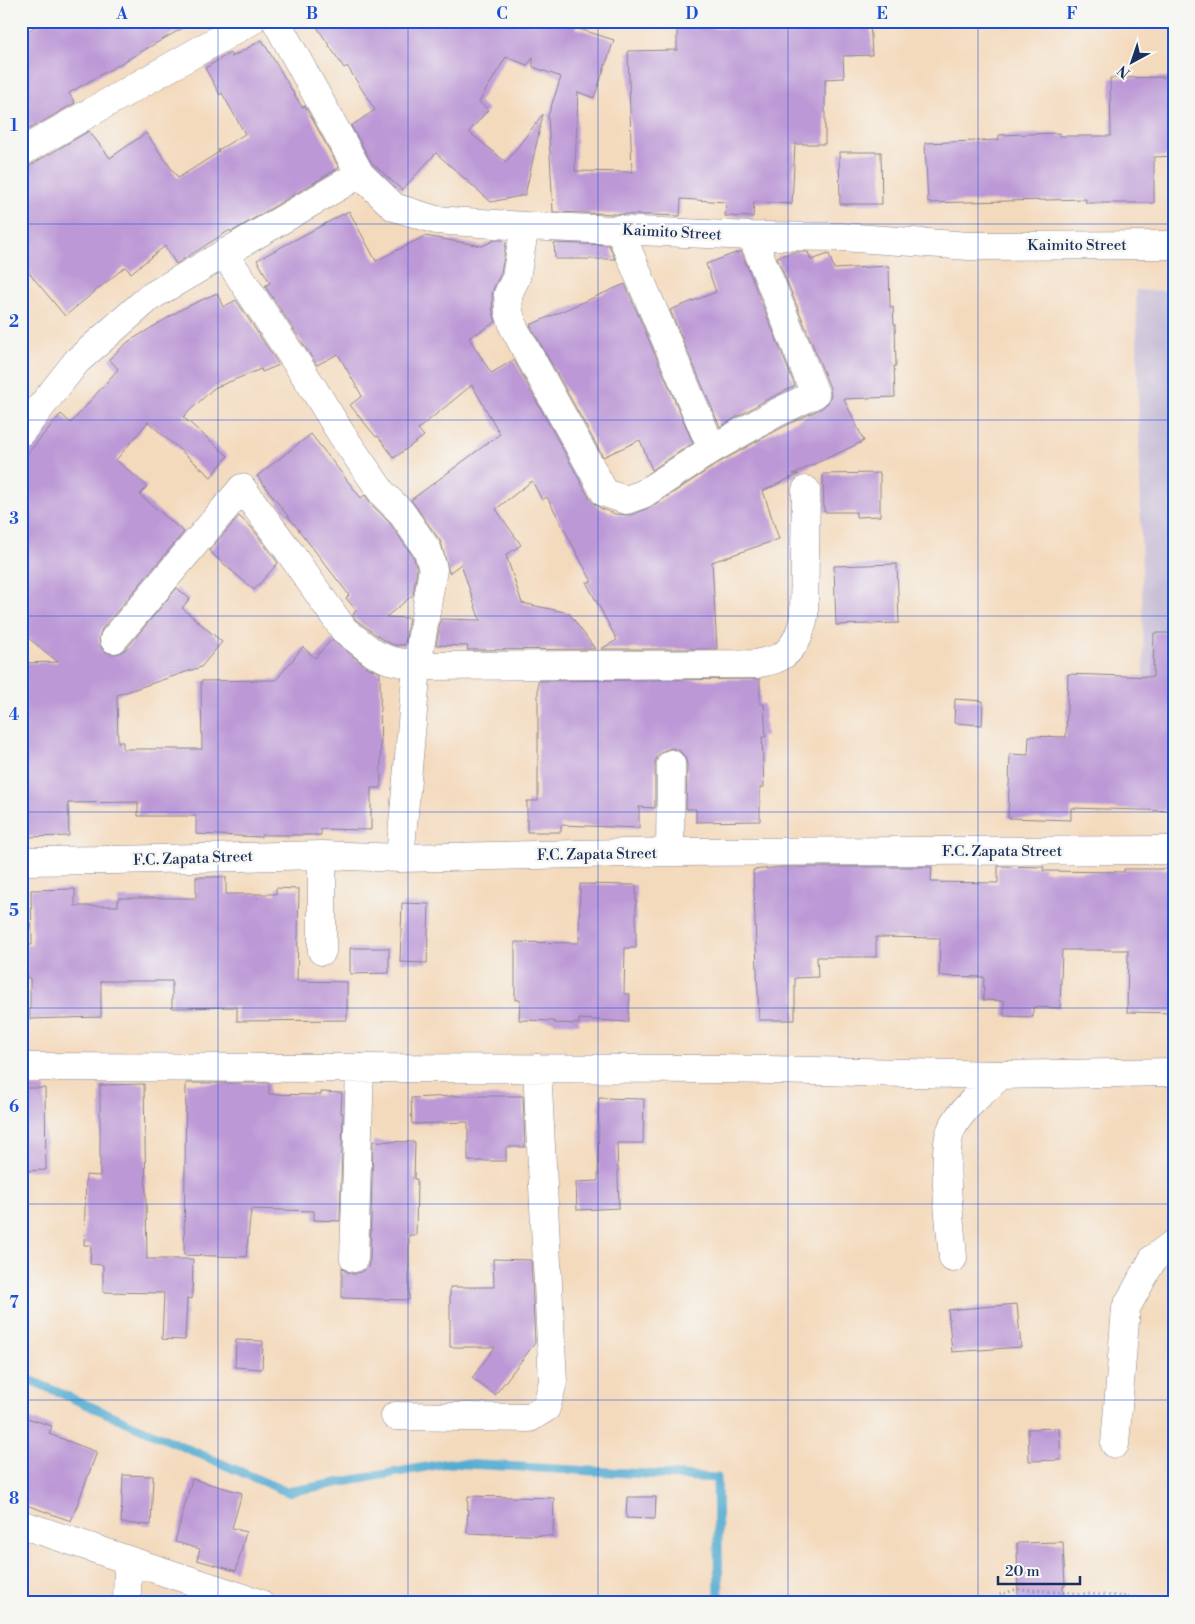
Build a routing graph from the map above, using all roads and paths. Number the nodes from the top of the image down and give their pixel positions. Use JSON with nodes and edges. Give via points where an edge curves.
{"nodes":[{"id":1,"x":251,"y":21,"type":"edge"},
{"id":2,"x":276,"y":21,"type":"edge"},
{"id":3,"x":21,"y":152,"type":"edge"},
{"id":4,"x":360,"y":174,"type":"junction"},
{"id":5,"x":525,"y":226,"type":"junction"},
{"id":6,"x":619,"y":229,"type":"junction"},
{"id":7,"x":752,"y":236,"type":"junction"},
{"id":8,"x":1174,"y":245,"type":"edge"},
{"id":9,"x":224,"y":253,"type":"junction"},
{"id":10,"x":21,"y":432,"type":"edge"},
{"id":11,"x":712,"y":448,"type":"junction"},
{"id":12,"x":806,"y":490,"type":"dead end"},
{"id":13,"x":114,"y":639,"type":"dead end"},
{"id":14,"x":417,"y":666,"type":"junction"},
{"id":15,"x":671,"y":764,"type":"dead end"},
{"id":16,"x":1174,"y":850,"type":"edge"},
{"id":17,"x":670,"y":852,"type":"junction"},
{"id":18,"x":322,"y":855,"type":"junction"},
{"id":19,"x":400,"y":858,"type":"junction"},
{"id":20,"x":21,"y":861,"type":"edge"},
{"id":21,"x":322,"y":951,"type":"dead end"},
{"id":22,"x":21,"y":1067,"type":"edge"},
{"id":23,"x":360,"y":1068,"type":"junction"},
{"id":24,"x":537,"y":1068,"type":"junction"},
{"id":25,"x":1174,"y":1072,"type":"edge"},
{"id":26,"x":1001,"y":1075,"type":"junction"},
{"id":27,"x":1172,"y":1248,"type":"edge"},
{"id":28,"x":354,"y":1258,"type":"dead end"},
{"id":29,"x":953,"y":1258,"type":"dead end"},
{"id":30,"x":396,"y":1416,"type":"dead end"},
{"id":31,"x":1115,"y":1444,"type":"dead end"},
{"id":32,"x":21,"y":1524,"type":"edge"},
{"id":33,"x":128,"y":1560,"type":"junction"},
{"id":34,"x":1174,"y":1600,"type":"edge"},
{"id":35,"x":127,"y":1603,"type":"edge"},
{"id":36,"x":259,"y":1603,"type":"edge"},
{"id":37,"x":996,"y":1603,"type":"edge"}],
"edges":[{"from":1,"to":3,"type":"street"},
{"from":2,"to":4,"type":"street","name":"Kaimito Street"},
{"from":4,"to":5,"type":"street","name":"Kaimito Street","via":[[394,207],[436,220]]},
{"from":4,"to":9,"type":"street"},
{"from":5,"to":6,"type":"street","name":"Kaimito Street"},
{"from":5,"to":11,"type":"street","via":[[516,278],[508,294],[508,312],[605,493],[626,500],[643,494]]},
{"from":6,"to":7,"type":"street","name":"Kaimito Street"},
{"from":6,"to":11,"type":"street"},
{"from":7,"to":8,"type":"street","name":"Kaimito Street","via":[[842,237],[970,246]]},
{"from":7,"to":11,"type":"street","via":[[814,394]]},
{"from":9,"to":10,"type":"street","via":[[150,296],[77,361]]},
{"from":9,"to":14,"type":"street","via":[[342,435],[428,551],[433,569]]},
{"from":12,"to":14,"type":"street","via":[[804,616],[801,631],[780,657],[756,664]]},
{"from":13,"to":14,"type":"street","via":[[242,488],[344,630],[375,654]]},
{"from":14,"to":19,"type":"street"},
{"from":15,"to":17,"type":"street"},
{"from":16,"to":17,"type":"street","name":"F.C. Zapata Street"},
{"from":17,"to":19,"type":"street","name":"F.C. Zapata Street"},
{"from":18,"to":19,"type":"street","name":"F.C. Zapata Street"},
{"from":18,"to":20,"type":"street","name":"F.C. Zapata Street"},
{"from":18,"to":21,"type":"street"},
{"from":22,"to":23,"type":"street"},
{"from":23,"to":24,"type":"street"},
{"from":23,"to":28,"type":"street"},
{"from":24,"to":26,"type":"street"},
{"from":24,"to":30,"type":"street","via":[[553,1382],[546,1408],[530,1418]]},
{"from":25,"to":26,"type":"street"},
{"from":26,"to":29,"type":"street","via":[[963,1111],[951,1129],[946,1157]]},
{"from":27,"to":31,"type":"street","via":[[1153,1260],[1126,1308]]},
{"from":32,"to":33,"type":"street"},
{"from":33,"to":35,"type":"street"},
{"from":33,"to":36,"type":"street"},
{"from":34,"to":37,"type":"path","via":[[1017,1589],[997,1596]]}]}
